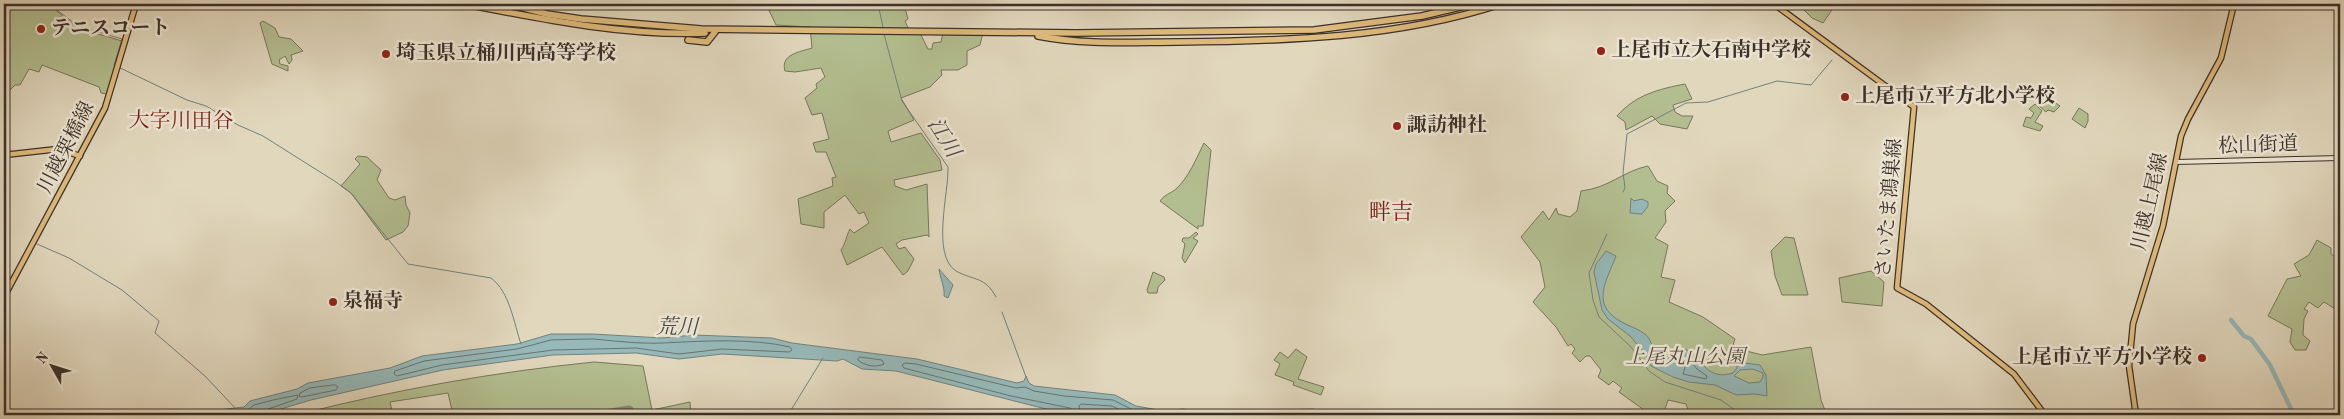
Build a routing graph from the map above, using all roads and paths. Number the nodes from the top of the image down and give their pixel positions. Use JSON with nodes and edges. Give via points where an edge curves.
{"nodes":[{"id":1,"x":136,"y":4,"type":"edge"},
{"id":2,"x":465,"y":4,"type":"edge"},
{"id":3,"x":508,"y":4,"type":"edge"},
{"id":4,"x":1473,"y":4,"type":"edge"},
{"id":5,"x":1502,"y":4,"type":"edge"},
{"id":6,"x":1774,"y":4,"type":"edge"},
{"id":7,"x":2234,"y":4,"type":"edge"},
{"id":8,"x":762,"y":30,"type":"junction"},
{"id":9,"x":715,"y":32,"type":"junction"},
{"id":10,"x":1023,"y":33,"type":"junction"},
{"id":11,"x":688,"y":40,"type":"dead end"},
{"id":12,"x":4,"y":155,"type":"edge"},
{"id":13,"x":80,"y":156,"type":"junction"},
{"id":14,"x":2340,"y":158,"type":"edge"},
{"id":15,"x":2176,"y":162,"type":"junction"},
{"id":16,"x":4,"y":297,"type":"edge"},
{"id":17,"x":2045,"y":415,"type":"edge"},
{"id":18,"x":2136,"y":415,"type":"edge"}],
"edges":[{"from":1,"to":13,"type":"main road","name":"川越栗橋線","via":[[105,108]]},
{"from":2,"to":9,"type":"highway","via":[[577,25],[677,33]]},
{"from":3,"to":8,"type":"highway","via":[[588,20],[701,30]]},
{"from":4,"to":10,"type":"highway","via":[[1422,16],[1292,32]]},
{"from":5,"to":10,"type":"highway","via":[[1402,28],[1290,40],[1110,42],[1076,41]]},
{"from":6,"to":17,"type":"main road","name":"さいたま鴻巣線","via":[[1914,107],[1897,288],[1926,304],[2014,374]]},
{"from":7,"to":15,"type":"main road","name":"川越上尾線","via":[[2221,58],[2185,124]]},
{"from":8,"to":9,"type":"highway"},
{"from":8,"to":10,"type":"highway"},
{"from":9,"to":11,"type":"highway","via":[[707,42]]},
{"from":12,"to":13,"type":"main road","via":[[58,149]]},
{"from":13,"to":16,"type":"main road","name":"川越栗橋線"},
{"from":14,"to":15,"type":"main road","name":"松山街道"},
{"from":15,"to":18,"type":"main road","name":"川越上尾線","via":[[2163,226],[2130,335],[2129,366]]}]}
